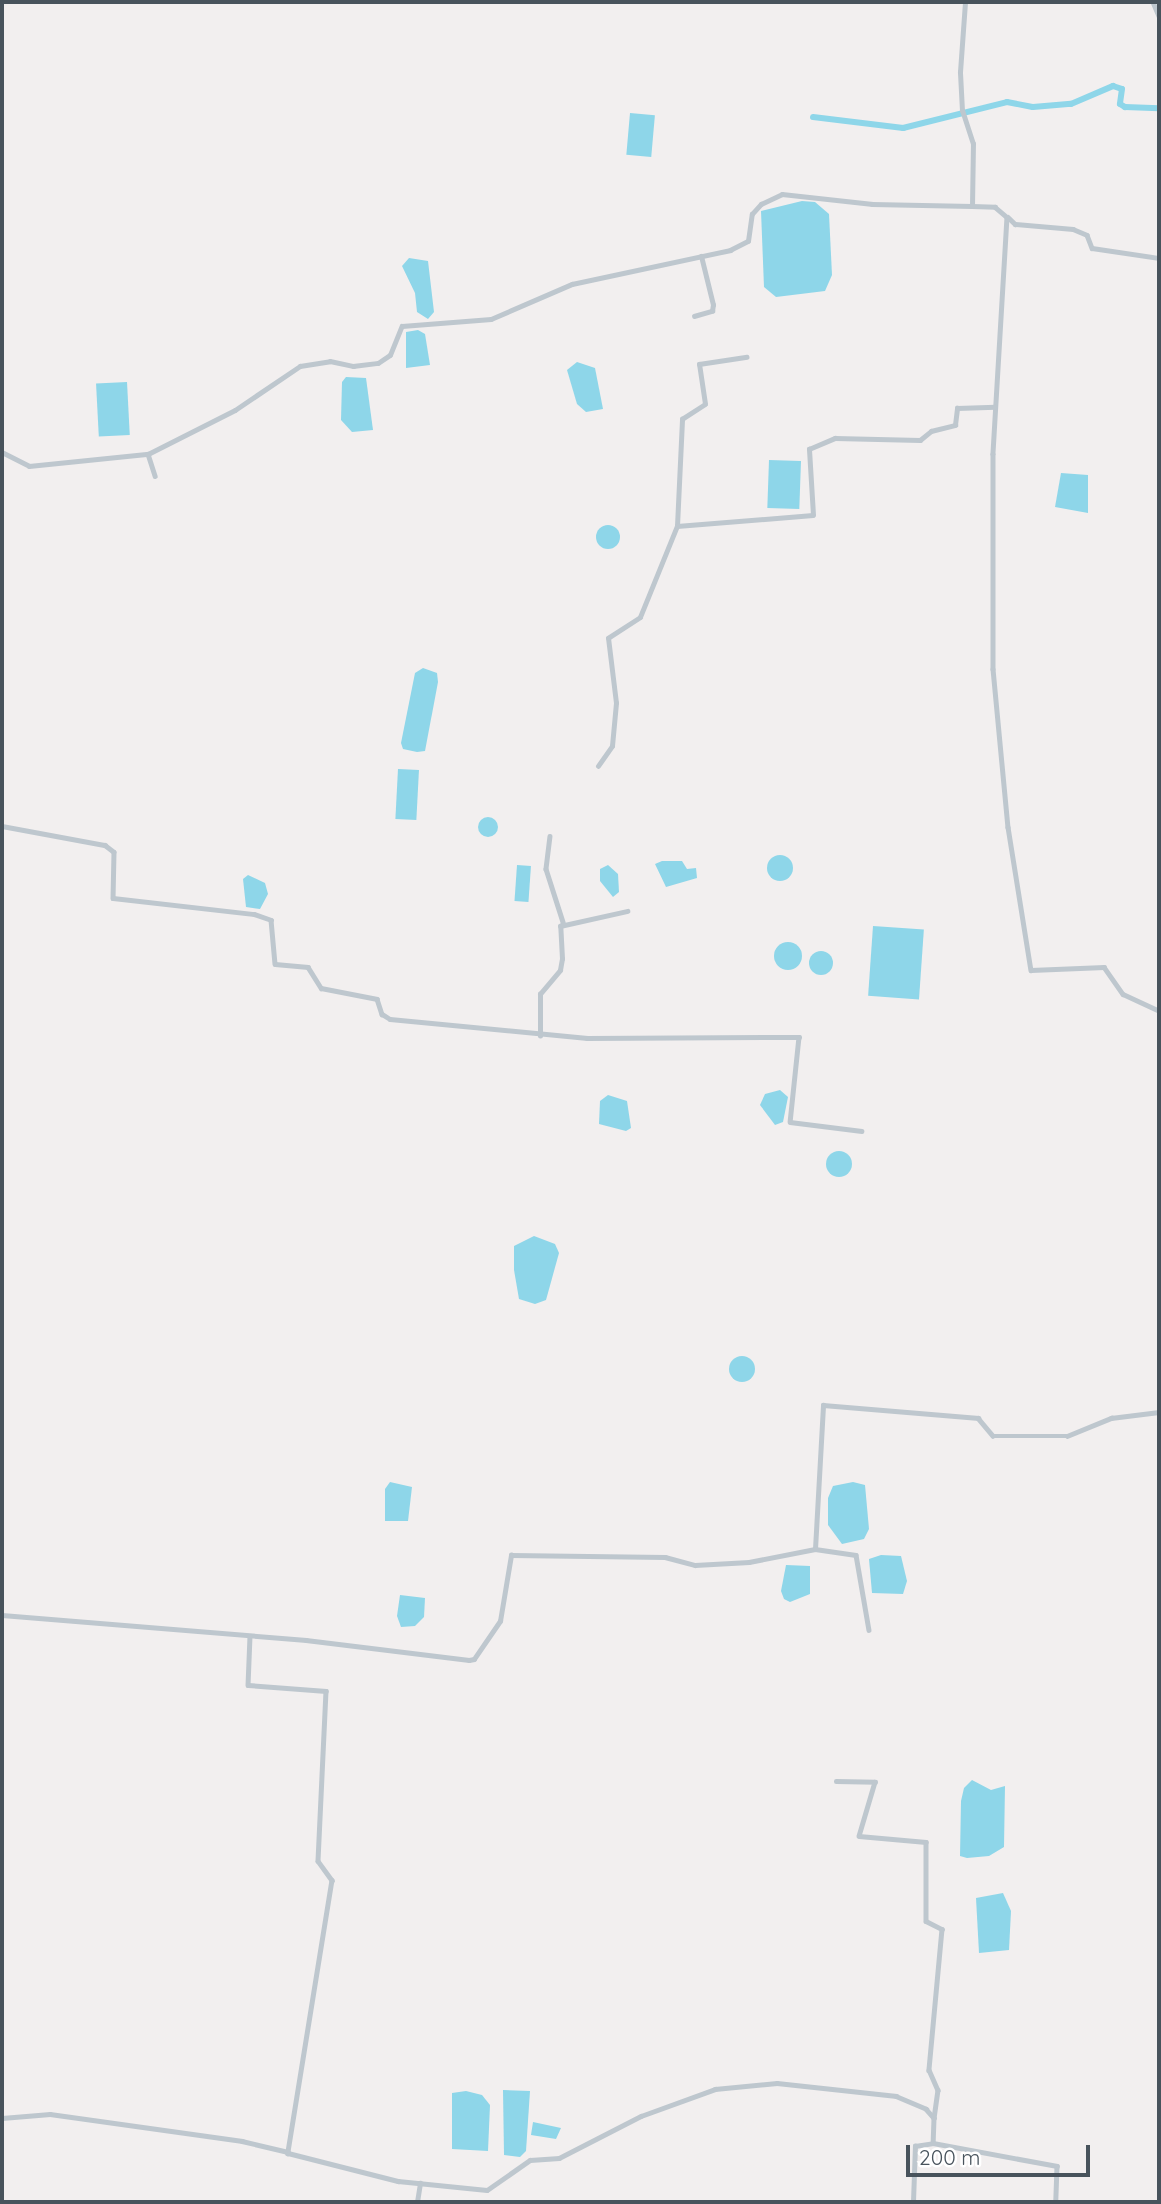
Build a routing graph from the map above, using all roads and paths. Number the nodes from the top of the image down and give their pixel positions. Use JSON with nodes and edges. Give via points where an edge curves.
{"nodes":[{"id":1,"x":965,"y":2,"type":"edge"},
{"id":2,"x":1153,"y":2,"type":"edge"},
{"id":3,"x":1159,"y":16,"type":"edge"},
{"id":4,"x":972,"y":206,"type":"junction"},
{"id":5,"x":1007,"y":217,"type":"junction"},
{"id":6,"x":701,"y":256,"type":"junction"},
{"id":7,"x":1159,"y":258,"type":"edge"},
{"id":8,"x":694,"y":316,"type":"dead end"},
{"id":9,"x":746,"y":356,"type":"dead end"},
{"id":10,"x":995,"y":407,"type":"junction"},
{"id":11,"x":2,"y":452,"type":"edge"},
{"id":12,"x":148,"y":454,"type":"junction"},
{"id":13,"x":155,"y":476,"type":"dead end"},
{"id":14,"x":677,"y":526,"type":"junction"},
{"id":15,"x":598,"y":766,"type":"dead end"},
{"id":16,"x":2,"y":826,"type":"edge"},
{"id":17,"x":550,"y":836,"type":"dead end"},
{"id":18,"x":627,"y":911,"type":"dead end"},
{"id":19,"x":563,"y":922,"type":"junction"},
{"id":20,"x":1159,"y":1011,"type":"edge"},
{"id":21,"x":540,"y":1036,"type":"junction"},
{"id":22,"x":861,"y":1131,"type":"dead end"},
{"id":23,"x":1159,"y":1412,"type":"edge"},
{"id":24,"x":815,"y":1549,"type":"junction"},
{"id":25,"x":2,"y":1615,"type":"edge"},
{"id":26,"x":869,"y":1630,"type":"dead end"},
{"id":27,"x":250,"y":1636,"type":"junction"},
{"id":28,"x":836,"y":1781,"type":"dead end"},
{"id":29,"x":2,"y":2118,"type":"edge"},
{"id":30,"x":934,"y":2118,"type":"junction"},
{"id":31,"x":933,"y":2143,"type":"junction"},
{"id":32,"x":288,"y":2152,"type":"junction"},
{"id":33,"x":420,"y":2183,"type":"junction"},
{"id":34,"x":417,"y":2202,"type":"edge"},
{"id":35,"x":912,"y":2202,"type":"edge"},
{"id":36,"x":1056,"y":2202,"type":"edge"}],
"edges":[{"from":1,"to":4,"type":"street","via":[[960,72],[962,111],[973,144]]},
{"from":2,"to":3,"type":"street"},
{"from":4,"to":5,"type":"street","via":[[995,207]]},
{"from":4,"to":6,"type":"street","via":[[872,204],[782,194],[752,214],[748,241]]},
{"from":5,"to":7,"type":"street","via":[[1015,224],[1073,229],[1087,235],[1093,248]]},
{"from":5,"to":10,"type":"street"},
{"from":6,"to":8,"type":"street","via":[[713,305],[712,311]]},
{"from":6,"to":12,"type":"street","via":[[572,284],[491,319],[402,326],[390,355],[378,363],[354,366],[330,361],[300,366],[235,410]]},
{"from":9,"to":14,"type":"street","via":[[699,364],[705,404],[682,419]]},
{"from":10,"to":14,"type":"street","via":[[957,408],[955,425],[931,431],[920,440],[835,438],[809,449],[813,515]]},
{"from":10,"to":20,"type":"street","via":[[993,669],[1008,827],[1031,970],[1104,967],[1122,995]]},
{"from":11,"to":12,"type":"street","via":[[29,466]]},
{"from":12,"to":13,"type":"street"},
{"from":14,"to":15,"type":"street","via":[[640,617],[608,638],[616,703],[612,746]]},
{"from":16,"to":21,"type":"street","via":[[105,845],[114,852],[113,898],[254,914],[271,920],[275,964],[308,967],[321,988],[377,999],[382,1014],[390,1019]]},
{"from":17,"to":19,"type":"street","via":[[546,869]]},
{"from":18,"to":19,"type":"street"},
{"from":19,"to":21,"type":"street","via":[[559,970],[540,994]]},
{"from":21,"to":22,"type":"street","via":[[650,1040],[799,1037],[790,1122]]},
{"from":23,"to":24,"type":"street","via":[[1111,1418],[1067,1436],[993,1436],[978,1419],[820,1406]]},
{"from":24,"to":26,"type":"street","via":[[856,1555]]},
{"from":24,"to":27,"type":"street","via":[[749,1562],[695,1565],[665,1557],[511,1555],[500,1621],[474,1659]]},
{"from":25,"to":27,"type":"street"},
{"from":27,"to":32,"type":"street","via":[[248,1685],[326,1691],[318,1861],[332,1880]]},
{"from":28,"to":30,"type":"street","via":[[875,1782],[859,1836],[926,1842],[926,1922],[943,1930],[929,2070],[939,2090]]},
{"from":29,"to":32,"type":"street","via":[[50,2114],[242,2141]]},
{"from":30,"to":31,"type":"street"},
{"from":30,"to":33,"type":"street","via":[[926,2109],[896,2096],[777,2083],[715,2089],[641,2116],[559,2158],[530,2160],[487,2190]]},
{"from":31,"to":35,"type":"street","via":[[915,2146]]},
{"from":31,"to":36,"type":"street","via":[[1057,2166]]},
{"from":32,"to":33,"type":"street"},
{"from":33,"to":34,"type":"street"}]}
